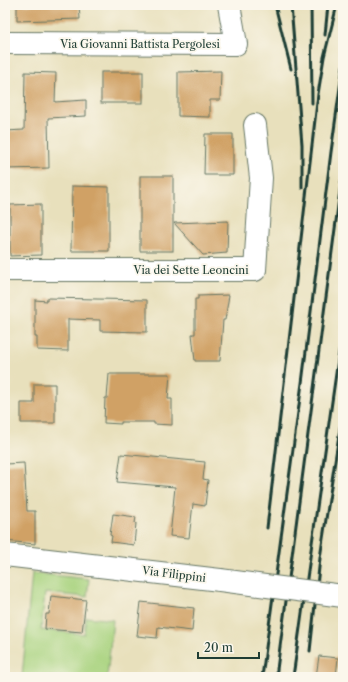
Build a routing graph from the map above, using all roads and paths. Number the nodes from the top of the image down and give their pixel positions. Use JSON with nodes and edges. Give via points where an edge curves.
{"nodes":[{"id":1,"x":228,"y":5,"type":"edge"},
{"id":2,"x":5,"y":43,"type":"edge"},
{"id":3,"x":255,"y":125,"type":"dead end"},
{"id":4,"x":5,"y":270,"type":"edge"},
{"id":5,"x":5,"y":555,"type":"edge"},
{"id":6,"x":343,"y":596,"type":"edge"}],
"edges":[{"from":1,"to":2,"type":"street","name":"Via Giovanni Battista Pergolesi","via":[[236,44]]},
{"from":3,"to":4,"type":"street","name":"Via dei Sette Leoncini","via":[[261,178],[255,270]]},
{"from":5,"to":6,"type":"street","name":"Via Filippini","bridge":true}]}
